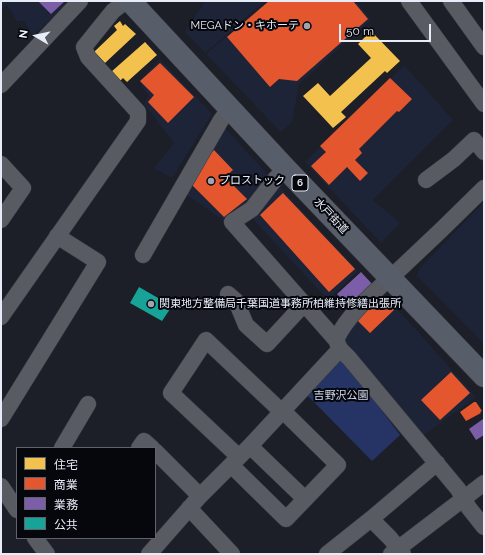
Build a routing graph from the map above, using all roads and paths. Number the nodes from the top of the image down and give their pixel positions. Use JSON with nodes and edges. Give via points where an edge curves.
{"nodes":[{"id":1,"x":80,"y":1,"type":"edge"},
{"id":2,"x":126,"y":1,"type":"edge"},
{"id":3,"x":130,"y":1,"type":"edge"},
{"id":4,"x":408,"y":1,"type":"edge"},
{"id":5,"x":451,"y":1,"type":"edge"},
{"id":6,"x":484,"y":47,"type":"edge"},
{"id":7,"x":2,"y":80,"type":"edge"},
{"id":8,"x":484,"y":104,"type":"edge"},
{"id":9,"x":230,"y":108,"type":"junction"},
{"id":10,"x":484,"y":152,"type":"edge"},
{"id":11,"x":1,"y":164,"type":"edge"},
{"id":12,"x":286,"y":168,"type":"junction"},
{"id":13,"x":426,"y":180,"type":"dead end"},
{"id":14,"x":484,"y":188,"type":"edge"},
{"id":15,"x":1,"y":220,"type":"edge"},
{"id":16,"x":57,"y":236,"type":"junction"},
{"id":17,"x":143,"y":255,"type":"dead end"},
{"id":18,"x":390,"y":278,"type":"junction"},
{"id":19,"x":228,"y":294,"type":"dead end"},
{"id":20,"x":304,"y":304,"type":"junction"},
{"id":21,"x":1,"y":317,"type":"edge"},
{"id":22,"x":338,"y":345,"type":"junction"},
{"id":23,"x":484,"y":376,"type":"edge"},
{"id":24,"x":88,"y":404,"type":"dead end"},
{"id":25,"x":283,"y":411,"type":"junction"},
{"id":26,"x":1,"y":419,"type":"edge"},
{"id":27,"x":250,"y":446,"type":"junction"},
{"id":28,"x":63,"y":447,"type":"edge"},
{"id":29,"x":140,"y":447,"type":"edge"},
{"id":30,"x":151,"y":447,"type":"edge"},
{"id":31,"x":156,"y":452,"type":"edge"},
{"id":32,"x":235,"y":461,"type":"junction"},
{"id":33,"x":437,"y":463,"type":"junction"},
{"id":34,"x":484,"y":483,"type":"edge"},
{"id":35,"x":1,"y":486,"type":"edge"},
{"id":36,"x":200,"y":496,"type":"junction"},
{"id":37,"x":464,"y":498,"type":"junction"},
{"id":38,"x":305,"y":499,"type":"junction"},
{"id":39,"x":16,"y":508,"type":"edge"},
{"id":40,"x":189,"y":508,"type":"junction"},
{"id":41,"x":371,"y":519,"type":"junction"},
{"id":42,"x":484,"y":527,"type":"edge"},
{"id":43,"x":159,"y":533,"type":"edge"},
{"id":44,"x":36,"y":539,"type":"edge"},
{"id":45,"x":397,"y":552,"type":"edge"},
{"id":46,"x":47,"y":554,"type":"edge"},
{"id":47,"x":149,"y":554,"type":"edge"},
{"id":48,"x":232,"y":554,"type":"edge"},
{"id":49,"x":327,"y":554,"type":"edge"}],
"edges":[{"from":1,"to":7,"type":"street"},
{"from":2,"to":16,"type":"street","via":[[113,11],[84,47],[88,57],[138,112],[138,120]]},
{"from":3,"to":9,"type":"highway","name":"水戸街道","number":"6"},
{"from":4,"to":8,"type":"street"},
{"from":5,"to":6,"type":"street"},
{"from":9,"to":12,"type":"highway","name":"水戸街道","number":"6"},
{"from":9,"to":17,"type":"street"},
{"from":10,"to":13,"type":"street","via":[[474,140],[454,160]]},
{"from":11,"to":15,"type":"street","via":[[23,188]]},
{"from":12,"to":18,"type":"highway","name":"水戸街道","number":"6"},
{"from":12,"to":20,"type":"street","via":[[252,209],[232,222]]},
{"from":14,"to":18,"type":"street"},
{"from":16,"to":21,"type":"street"},
{"from":16,"to":26,"type":"street","via":[[98,262]]},
{"from":18,"to":22,"type":"street","via":[[347,321],[341,330]]},
{"from":18,"to":23,"type":"highway","name":"水戸街道","number":"6"},
{"from":19,"to":20,"type":"street","via":[[236,300],[246,325],[267,344]]},
{"from":20,"to":22,"type":"street"},
{"from":22,"to":25,"type":"street"},
{"from":22,"to":33,"type":"street"},
{"from":24,"to":28,"type":"street"},
{"from":25,"to":27,"type":"street"},
{"from":25,"to":32,"type":"street","via":[[206,340],[171,393]]},
{"from":25,"to":38,"type":"street","via":[[338,465]]},
{"from":27,"to":32,"type":"street"},
{"from":27,"to":38,"type":"street"},
{"from":29,"to":30,"type":"street","via":[[144,440]]},
{"from":31,"to":36,"type":"street"},
{"from":32,"to":36,"type":"street"},
{"from":32,"to":38,"type":"street","via":[[286,519]]},
{"from":33,"to":37,"type":"street"},
{"from":33,"to":41,"type":"street"},
{"from":34,"to":37,"type":"street"},
{"from":35,"to":39,"type":"street"},
{"from":36,"to":40,"type":"street"},
{"from":37,"to":42,"type":"street"},
{"from":37,"to":45,"type":"street"},
{"from":40,"to":43,"type":"street"},
{"from":40,"to":48,"type":"street"},
{"from":41,"to":45,"type":"street","via":[[390,538]]},
{"from":41,"to":49,"type":"street"},
{"from":43,"to":47,"type":"street"},
{"from":44,"to":46,"type":"street"}]}
